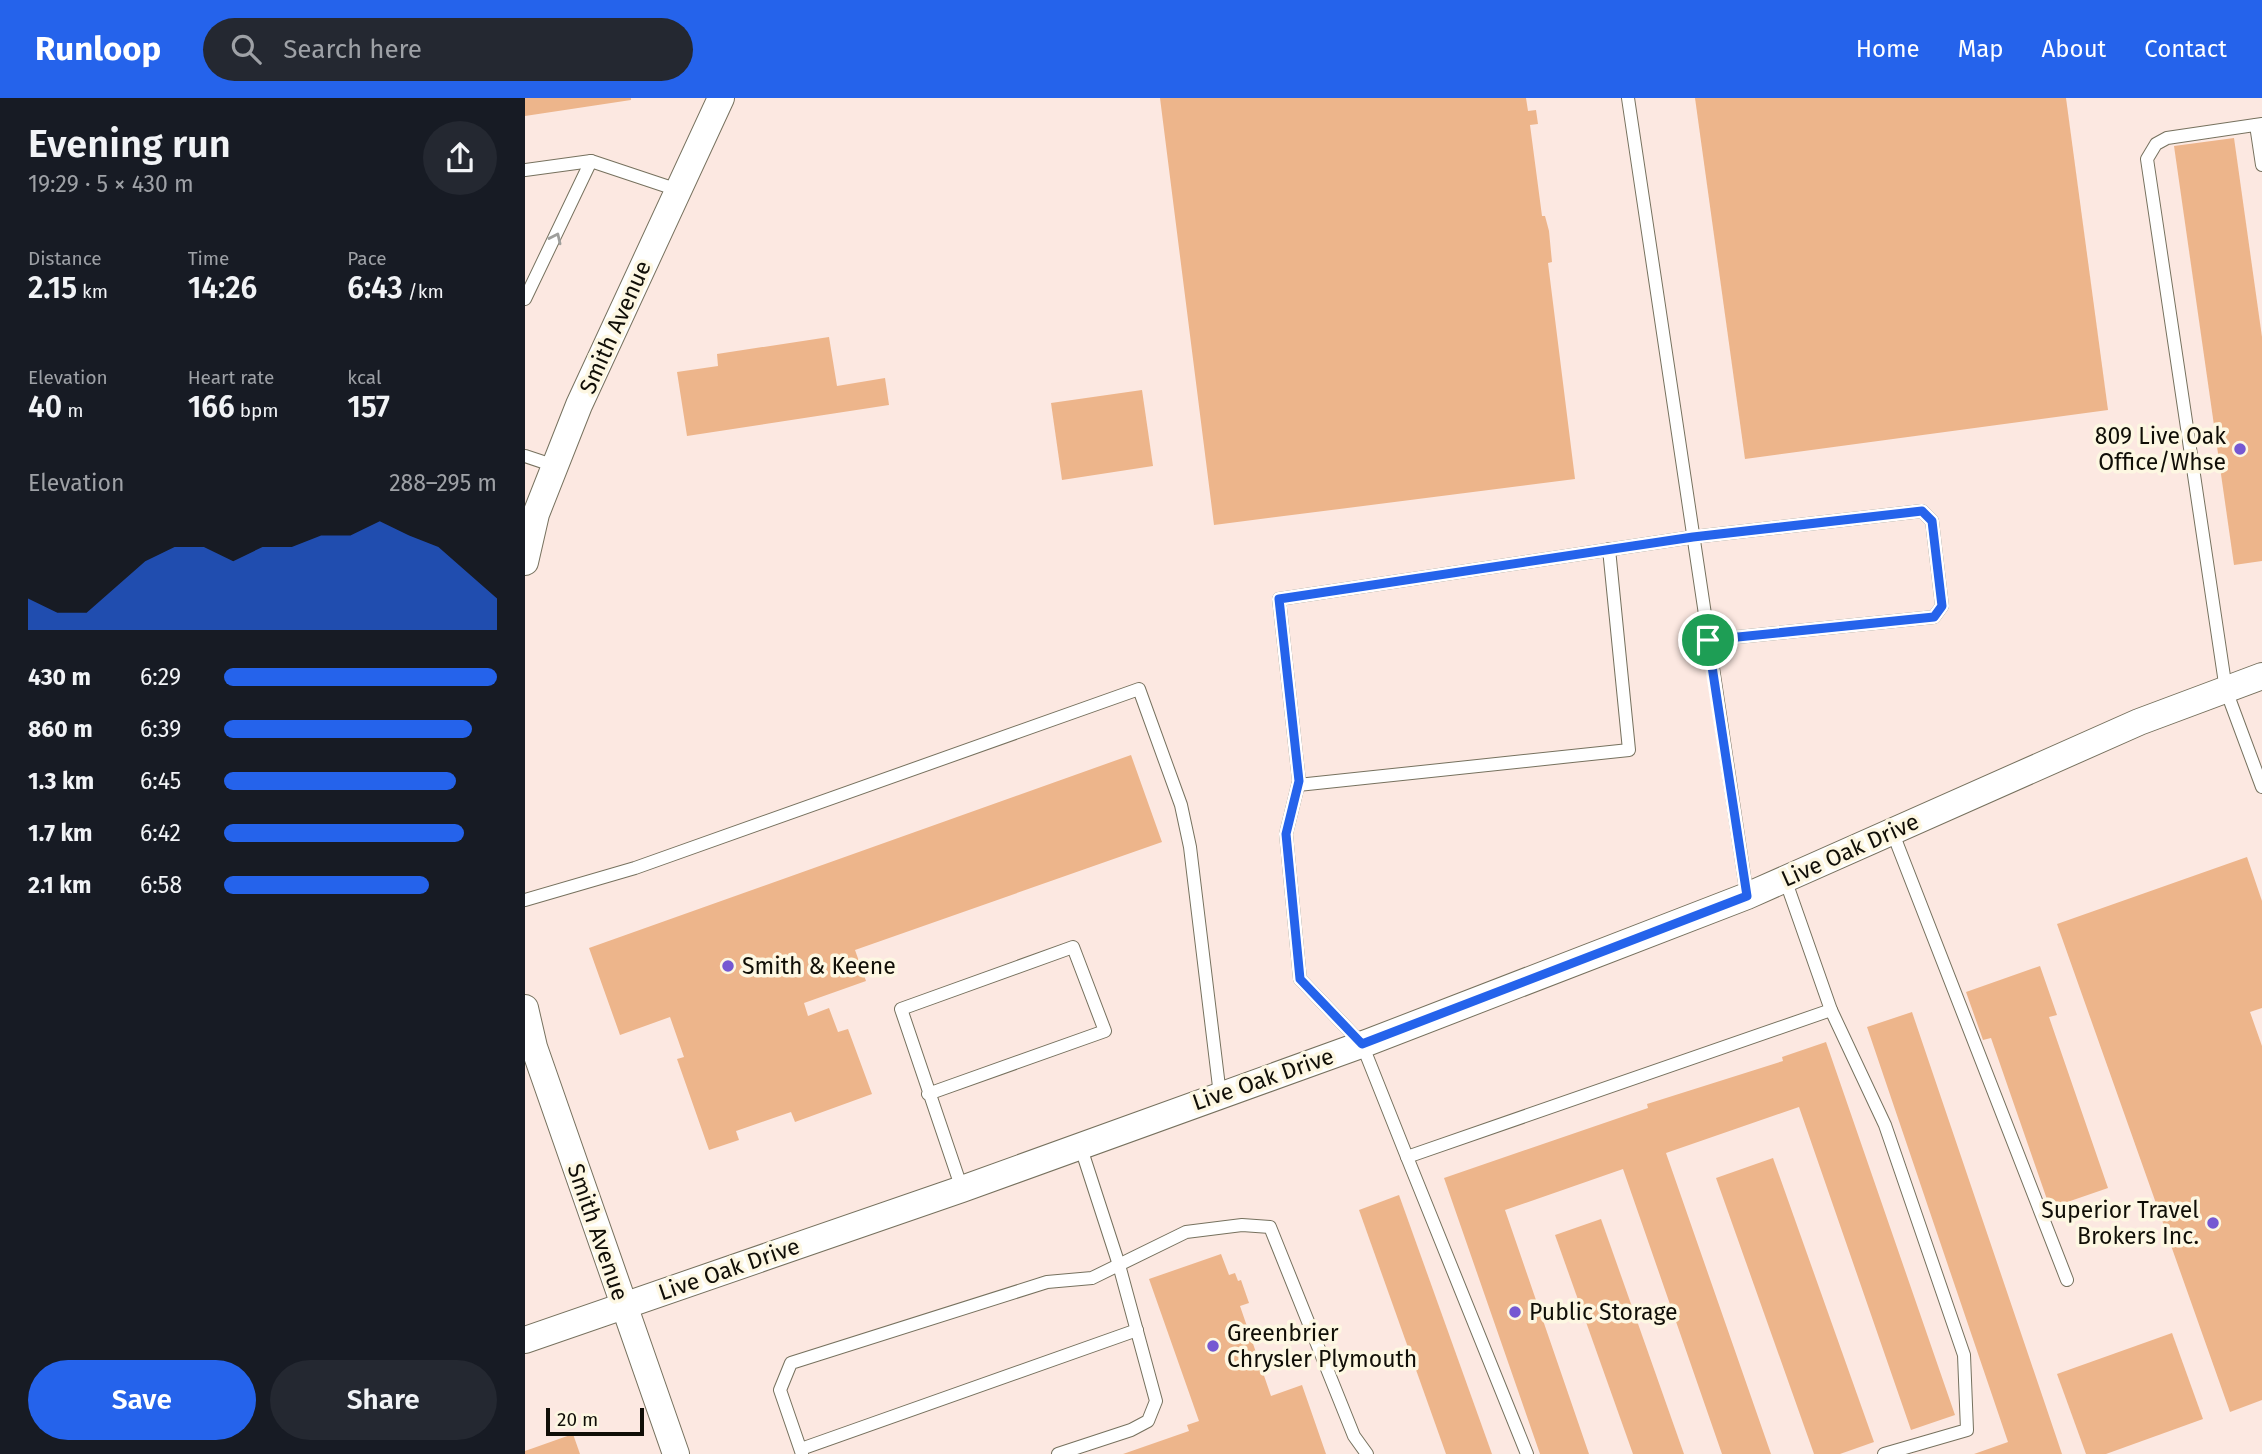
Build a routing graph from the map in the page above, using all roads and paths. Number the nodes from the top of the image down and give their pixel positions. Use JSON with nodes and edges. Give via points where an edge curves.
{"nodes":[{"id":1,"x":721,"y":98,"type":"edge"},
{"id":2,"x":1628,"y":98,"type":"edge"},
{"id":3,"x":2259,"y":125,"type":"edge"},
{"id":4,"x":591,"y":161,"type":"junction"},
{"id":5,"x":2262,"y":165,"type":"edge"},
{"id":6,"x":525,"y":170,"type":"edge"},
{"id":7,"x":678,"y":190,"type":"junction"},
{"id":8,"x":525,"y":299,"type":"edge"},
{"id":9,"x":525,"y":456,"type":"edge"},
{"id":10,"x":555,"y":466,"type":"junction"},
{"id":11,"x":1693,"y":537,"type":"junction"},
{"id":12,"x":1609,"y":549,"type":"junction"},
{"id":13,"x":525,"y":562,"type":"edge"},
{"id":14,"x":1708,"y":640,"type":"junction"},
{"id":15,"x":2262,"y":677,"type":"edge"},
{"id":16,"x":2226,"y":690,"type":"junction"},
{"id":17,"x":1298,"y":785,"type":"junction"},
{"id":18,"x":2262,"y":787,"type":"edge"},
{"id":19,"x":1892,"y":831,"type":"junction"},
{"id":20,"x":1785,"y":879,"type":"junction"},
{"id":21,"x":1747,"y":896,"type":"junction"},
{"id":22,"x":525,"y":900,"type":"edge"},
{"id":23,"x":525,"y":1008,"type":"edge"},
{"id":24,"x":1831,"y":1010,"type":"junction"},
{"id":25,"x":1362,"y":1044,"type":"junction"},
{"id":26,"x":928,"y":1094,"type":"junction"},
{"id":27,"x":1220,"y":1094,"type":"junction"},
{"id":28,"x":1080,"y":1144,"type":"junction"},
{"id":29,"x":1407,"y":1157,"type":"junction"},
{"id":30,"x":962,"y":1189,"type":"junction"},
{"id":31,"x":1119,"y":1265,"type":"junction"},
{"id":32,"x":2067,"y":1280,"type":"dead end"},
{"id":33,"x":624,"y":1305,"type":"junction"},
{"id":34,"x":1137,"y":1330,"type":"junction"},
{"id":35,"x":525,"y":1340,"type":"edge"},
{"id":36,"x":801,"y":1451,"type":"edge"},
{"id":37,"x":676,"y":1454,"type":"edge"},
{"id":38,"x":1058,"y":1454,"type":"edge"},
{"id":39,"x":1367,"y":1454,"type":"edge"},
{"id":40,"x":1528,"y":1454,"type":"edge"},
{"id":41,"x":1884,"y":1454,"type":"edge"}],
"edges":[{"from":1,"to":7,"type":"street","name":"Smith Avenue"},
{"from":2,"to":11,"type":"lane"},
{"from":3,"to":5,"type":"lane"},
{"from":3,"to":16,"type":"lane","via":[[2167,138],[2156,144],[2147,159]]},
{"from":4,"to":6,"type":"lane"},
{"from":4,"to":7,"type":"lane"},
{"from":8,"to":4,"type":"lane","one_way":true},
{"from":7,"to":10,"type":"street","name":"Smith Avenue"},
{"from":9,"to":10,"type":"lane"},
{"from":10,"to":13,"type":"street","name":"Smith Avenue","via":[[536,514]]},
{"from":11,"to":12,"type":"lane"},
{"from":11,"to":14,"type":"lane"},
{"from":11,"to":14,"type":"lane","via":[[1922,511],[1932,521],[1942,606],[1934,617]]},
{"from":12,"to":17,"type":"lane","via":[[1279,599]]},
{"from":12,"to":17,"type":"lane","via":[[1629,750]]},
{"from":14,"to":21,"type":"lane"},
{"from":15,"to":16,"type":"street","name":"Live Oak Drive"},
{"from":16,"to":18,"type":"lane"},
{"from":16,"to":19,"type":"street","name":"Live Oak Drive","via":[[2139,722]]},
{"from":17,"to":25,"type":"lane","via":[[1286,834],[1300,979]]},
{"from":19,"to":20,"type":"street","name":"Live Oak Drive"},
{"from":19,"to":32,"type":"lane"},
{"from":20,"to":21,"type":"street","name":"Live Oak Drive"},
{"from":20,"to":24,"type":"lane"},
{"from":21,"to":25,"type":"street","name":"Live Oak Drive"},
{"from":22,"to":27,"type":"lane","via":[[635,868],[1139,689],[1181,805],[1190,847]]},
{"from":23,"to":33,"type":"street","name":"Smith Avenue","via":[[534,1047]]},
{"from":24,"to":29,"type":"lane"},
{"from":24,"to":41,"type":"lane","via":[[1885,1125],[1964,1355],[1967,1430]]},
{"from":25,"to":27,"type":"street","name":"Live Oak Drive"},
{"from":25,"to":29,"type":"lane"},
{"from":26,"to":26,"type":"lane","via":[[901,1009],[1073,947],[1105,1031]]},
{"from":26,"to":30,"type":"lane"},
{"from":27,"to":28,"type":"street","name":"Live Oak Drive"},
{"from":28,"to":30,"type":"street","name":"Live Oak Drive"},
{"from":28,"to":31,"type":"lane"},
{"from":29,"to":40,"type":"lane"},
{"from":30,"to":33,"type":"street","name":"Live Oak Drive"},
{"from":31,"to":34,"type":"lane"},
{"from":31,"to":36,"type":"lane","via":[[1093,1279],[1047,1282],[791,1363],[780,1390]]},
{"from":31,"to":39,"type":"lane","via":[[1187,1232],[1242,1225],[1270,1227],[1354,1436]]},
{"from":33,"to":35,"type":"street","name":"Live Oak Drive"},
{"from":33,"to":37,"type":"street","name":"Smith Avenue"},
{"from":34,"to":36,"type":"lane"},
{"from":34,"to":38,"type":"lane","via":[[1156,1401],[1148,1421]]}]}
